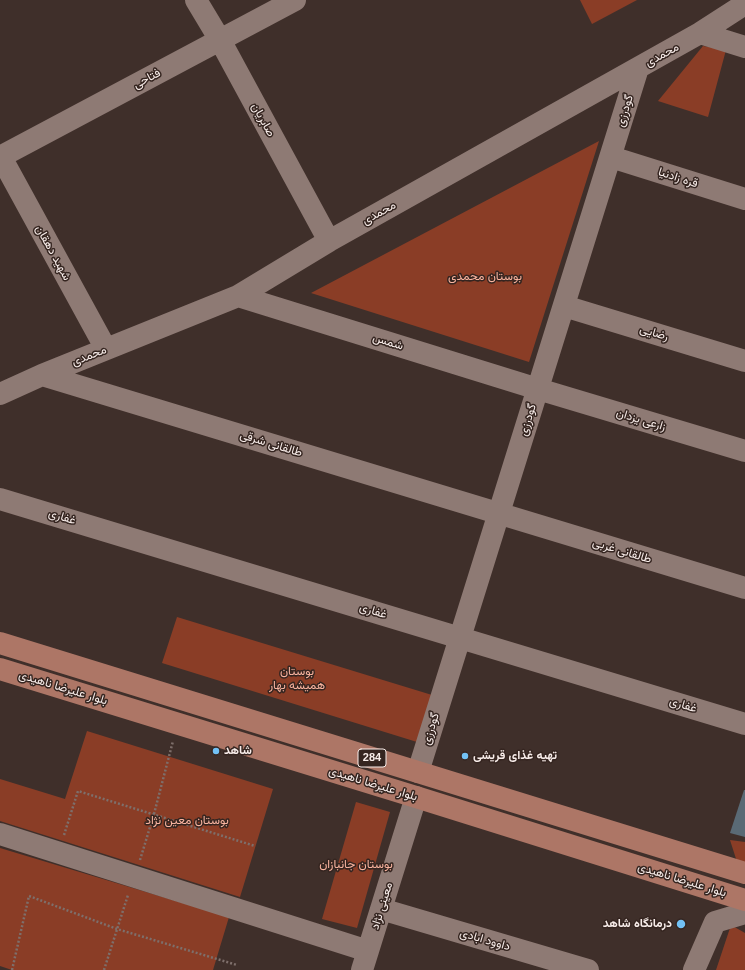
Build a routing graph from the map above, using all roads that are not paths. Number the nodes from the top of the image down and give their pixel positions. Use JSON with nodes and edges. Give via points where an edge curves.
{"nodes":[{"id":1,"x":196,"y":0,"type":"edge"},
{"id":2,"x":295,"y":0,"type":"edge"},
{"id":3,"x":745,"y":4,"type":"edge"},
{"id":4,"x":700,"y":33,"type":"junction"},
{"id":5,"x":220,"y":40,"type":"junction"},
{"id":6,"x":745,"y":47,"type":"edge"},
{"id":7,"x":638,"y":68,"type":"junction"},
{"id":8,"x":1,"y":157,"type":"edge"},
{"id":9,"x":610,"y":157,"type":"junction"},
{"id":10,"x":745,"y":199,"type":"edge"},
{"id":11,"x":329,"y":241,"type":"junction"},
{"id":12,"x":238,"y":296,"type":"junction"},
{"id":13,"x":564,"y":306,"type":"junction"},
{"id":14,"x":106,"y":349,"type":"junction"},
{"id":15,"x":745,"y":361,"type":"edge"},
{"id":16,"x":42,"y":375,"type":"junction"},
{"id":17,"x":538,"y":389,"type":"junction"},
{"id":18,"x":0,"y":394,"type":"edge"},
{"id":19,"x":745,"y":451,"type":"edge"},
{"id":20,"x":0,"y":499,"type":"edge"},
{"id":21,"x":499,"y":513,"type":"junction"},
{"id":22,"x":745,"y":588,"type":"edge"},
{"id":23,"x":460,"y":637,"type":"junction"},
{"id":24,"x":0,"y":643,"type":"edge"},
{"id":25,"x":0,"y":669,"type":"edge"},
{"id":26,"x":745,"y":724,"type":"edge"},
{"id":27,"x":418,"y":772,"type":"junction"},
{"id":28,"x":416,"y":797,"type":"junction"},
{"id":29,"x":0,"y":834,"type":"edge"},
{"id":30,"x":745,"y":873,"type":"edge"},
{"id":31,"x":745,"y":900,"type":"edge"},
{"id":32,"x":381,"y":909,"type":"junction"},
{"id":33,"x":745,"y":913,"type":"edge"},
{"id":34,"x":365,"y":961,"type":"edge"},
{"id":35,"x":588,"y":970,"type":"edge"},
{"id":36,"x":694,"y":970,"type":"edge"}],
"edges":[{"from":1,"to":5,"type":"street","name":"صابریان"},
{"from":2,"to":5,"type":"street","name":"فتاحی"},
{"from":3,"to":4,"type":"street","name":"محمدی"},
{"from":4,"to":6,"type":"street"},
{"from":4,"to":7,"type":"street","name":"محمدی"},
{"from":5,"to":8,"type":"street","name":"فتاحی"},
{"from":5,"to":11,"type":"street","name":"صابریان"},
{"from":7,"to":9,"type":"street","name":"گودرزی"},
{"from":7,"to":11,"type":"street","name":"محمدی"},
{"from":8,"to":14,"type":"street","name":"شهید دهقان"},
{"from":9,"to":10,"type":"street","name":"قره زادنیا"},
{"from":9,"to":13,"type":"street","name":"گودرزی"},
{"from":11,"to":12,"type":"street","name":"محمدی"},
{"from":12,"to":14,"type":"street","name":"محمدی"},
{"from":12,"to":17,"type":"street","name":"شمس"},
{"from":13,"to":15,"type":"street","name":"رضایی"},
{"from":13,"to":17,"type":"street","name":"گودرزی"},
{"from":14,"to":16,"type":"street","name":"محمدی"},
{"from":16,"to":18,"type":"street","name":"محمدی"},
{"from":16,"to":21,"type":"street","name":"طالقانی شرقی"},
{"from":17,"to":19,"type":"street","name":"زارعی یزدان"},
{"from":17,"to":21,"type":"street","name":"گودرزی"},
{"from":20,"to":23,"type":"street","name":"غفاری"},
{"from":21,"to":22,"type":"street","name":"طالقانی غربی"},
{"from":21,"to":23,"type":"street","name":"گودرزی"},
{"from":23,"to":26,"type":"street","name":"غفاری"},
{"from":23,"to":27,"type":"street","name":"گودرزی"},
{"from":24,"to":27,"type":"main road","name":"بلوار علیرضا ناهیدی","number":"284"},
{"from":25,"to":28,"type":"main road","name":"بلوار علیرضا ناهیدی","number":"284"},
{"from":27,"to":30,"type":"main road","name":"بلوار علیرضا ناهیدی","number":"284"},
{"from":28,"to":31,"type":"main road","name":"بلوار علیرضا ناهیدی","number":"284"},
{"from":28,"to":32,"type":"street","name":"معینی نژاد"},
{"from":29,"to":34,"type":"street","via":[[134,877]]},
{"from":32,"to":34,"type":"street","name":"معینی نژاد"},
{"from":32,"to":35,"type":"street","name":"داوود ابادی"},
{"from":33,"to":36,"type":"street","via":[[715,922]]}]}
